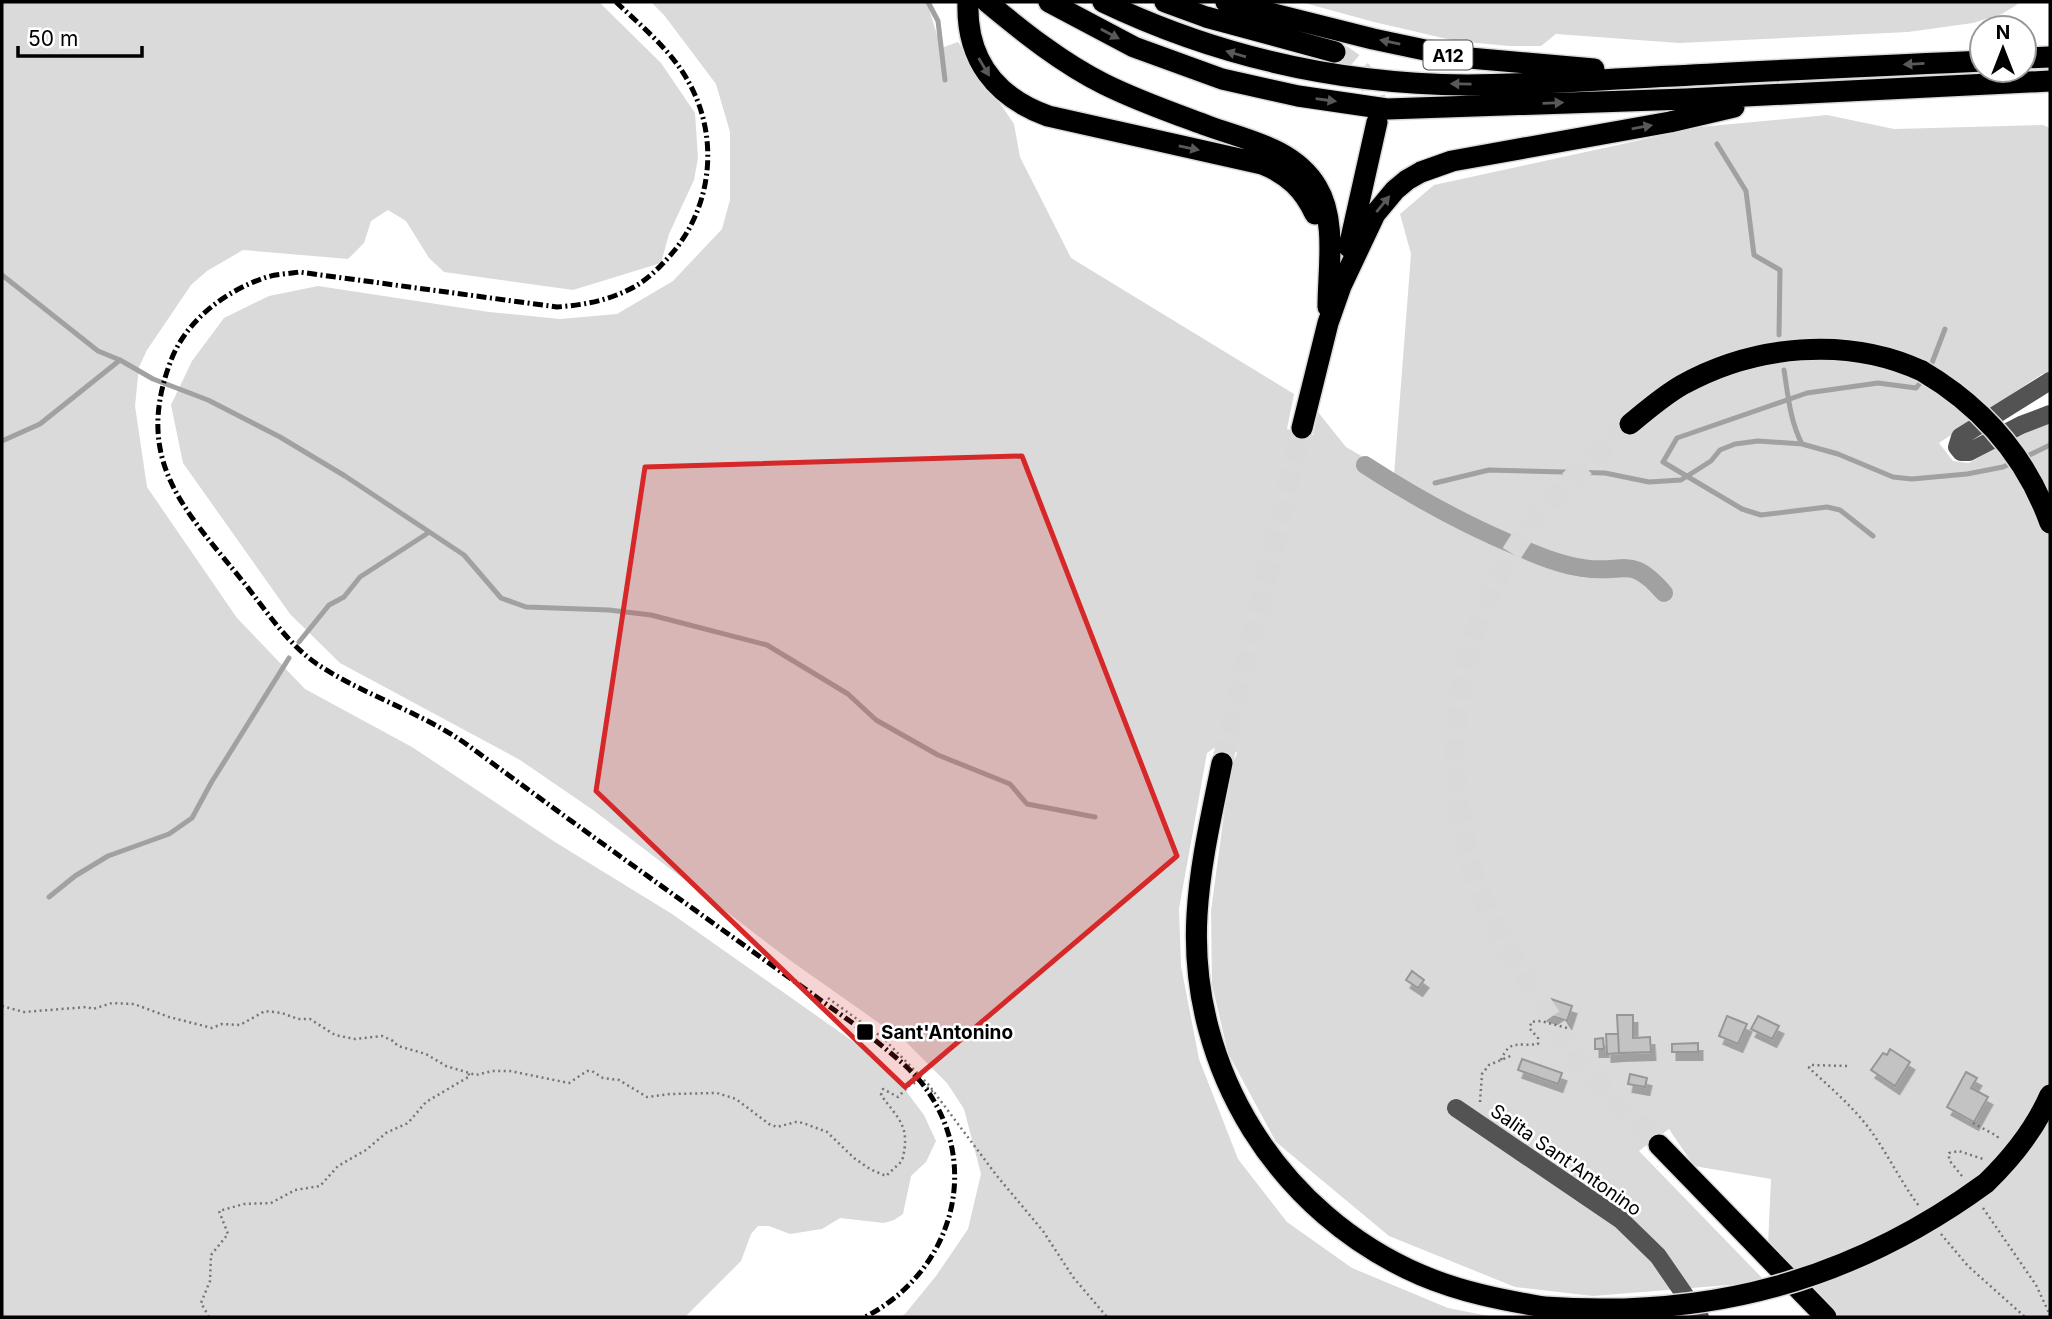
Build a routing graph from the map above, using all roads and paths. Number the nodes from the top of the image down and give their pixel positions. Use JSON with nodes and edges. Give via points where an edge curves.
{"nodes":[{"id":1,"x":968,"y":2,"type":"edge"},
{"id":2,"x":987,"y":2,"type":"edge"},
{"id":3,"x":1049,"y":2,"type":"edge"},
{"id":4,"x":1103,"y":2,"type":"edge"},
{"id":5,"x":1165,"y":2,"type":"edge"},
{"id":6,"x":1226,"y":2,"type":"edge"},
{"id":7,"x":1335,"y":52,"type":"tunnel mouth"},
{"id":8,"x":1968,"y":62,"type":"edge"},
{"id":9,"x":1676,"y":76,"type":"junction"},
{"id":10,"x":2050,"y":81,"type":"edge"},
{"id":11,"x":1790,"y":95,"type":"junction"},
{"id":12,"x":1377,"y":122,"type":"tunnel mouth"},
{"id":13,"x":1329,"y":256,"type":"junction"},
{"id":14,"x":1341,"y":286,"type":"junction"},
{"id":15,"x":1328,"y":323,"type":"junction"},
{"id":16,"x":2050,"y":381,"type":"edge"},
{"id":17,"x":2050,"y":414,"type":"edge"},
{"id":18,"x":1630,"y":424,"type":"tunnel mouth"},
{"id":19,"x":1303,"y":428,"type":"tunnel mouth"},
{"id":20,"x":2050,"y":523,"type":"edge"},
{"id":21,"x":1222,"y":763,"type":"tunnel mouth"},
{"id":22,"x":828,"y":998,"type":"dead end"},
{"id":23,"x":2,"y":1006,"type":"edge"},
{"id":24,"x":1567,"y":1028,"type":"dead end"},
{"id":25,"x":1513,"y":1055,"type":"dead end"},
{"id":26,"x":1501,"y":1060,"type":"junction"},
{"id":27,"x":1847,"y":1066,"type":"dead end"},
{"id":28,"x":467,"y":1072,"type":"junction"},
{"id":29,"x":934,"y":1093,"type":"junction"},
{"id":30,"x":2050,"y":1095,"type":"edge"},
{"id":31,"x":1456,"y":1108,"type":"dead end"},
{"id":32,"x":1973,"y":1123,"type":"dead end"},
{"id":33,"x":1482,"y":1127,"type":"junction"},
{"id":34,"x":2001,"y":1144,"type":"dead end"},
{"id":35,"x":1659,"y":1145,"type":"tunnel mouth"},
{"id":36,"x":1988,"y":1159,"type":"dead end"},
{"id":37,"x":1976,"y":1183,"type":"junction"},
{"id":38,"x":1982,"y":1206,"type":"dead end"},
{"id":39,"x":1924,"y":1213,"type":"dead end"},
{"id":40,"x":1938,"y":1230,"type":"dead end"},
{"id":41,"x":2050,"y":1315,"type":"edge"},
{"id":42,"x":209,"y":1317,"type":"edge"},
{"id":43,"x":1107,"y":1317,"type":"edge"},
{"id":44,"x":1700,"y":1317,"type":"edge"},
{"id":45,"x":1826,"y":1317,"type":"edge"},
{"id":46,"x":2025,"y":1317,"type":"edge"}],
"edges":[{"from":1,"to":13,"type":"highway","one_way":true,"via":[[971,38],[980,61],[996,84],[1018,103],[1048,116],[1273,169],[1293,182],[1310,202]]},
{"from":2,"to":13,"type":"highway","via":[[1102,83],[1292,160],[1310,177],[1323,199]]},
{"from":3,"to":11,"type":"highway","one_way":true,"via":[[1134,47],[1223,79],[1298,96],[1387,108]]},
{"from":9,"to":4,"type":"highway","one_way":true,"via":[[1466,85],[1343,76],[1231,52]]},
{"from":5,"to":7,"type":"highway"},
{"from":9,"to":6,"type":"highway","number":"A12","one_way":true,"via":[[1458,57]]},
{"from":8,"to":9,"type":"highway","one_way":true},
{"from":10,"to":11,"type":"highway"},
{"from":14,"to":11,"type":"highway","one_way":true,"via":[[1375,214],[1395,190],[1421,172],[1452,161],[1670,122]]},
{"from":12,"to":14,"type":"highway"},
{"from":13,"to":15,"type":"highway"},
{"from":14,"to":15,"type":"highway"},
{"from":15,"to":19,"type":"highway"},
{"from":16,"to":17,"type":"street","via":[[1960,437],[1957,447],[1969,452]]},
{"from":18,"to":20,"type":"highway","bridge":true,"via":[[1664,396],[1732,363],[1810,349],[1855,351],[1907,364],[1961,396],[1995,428],[2022,464]]},
{"from":21,"to":37,"type":"highway","bridge":true,"via":[[1202,860],[1197,916],[1199,973],[1218,1065],[1260,1143],[1295,1185],[1333,1221],[1373,1249],[1419,1274],[1494,1299],[1618,1311],[1692,1305],[1765,1291],[1868,1255],[1929,1222]]},
{"from":22,"to":29,"type":"path","via":[[883,1038]]},
{"from":23,"to":28,"type":"path","via":[[24,1012],[134,1004],[212,1028],[240,1024],[265,1011],[282,1013],[310,1019],[335,1035],[355,1039],[382,1036]]},
{"from":24,"to":26,"type":"path","via":[[1531,1022],[1538,1044],[1507,1048]]},
{"from":25,"to":26,"type":"path"},
{"from":26,"to":33,"type":"path","via":[[1482,1074]]},
{"from":27,"to":39,"type":"path","via":[[1809,1068],[1869,1128]]},
{"from":28,"to":29,"type":"path","via":[[510,1071],[569,1083],[592,1072],[619,1080],[647,1097],[717,1093],[777,1127],[796,1122],[827,1132],[870,1169],[886,1176],[902,1161],[904,1133],[898,1114],[881,1095],[883,1090],[898,1097],[920,1082]]},
{"from":28,"to":42,"type":"path","via":[[470,1076],[426,1102],[408,1123],[338,1166],[320,1186],[295,1190],[271,1203],[219,1211],[228,1234],[211,1255],[210,1281],[201,1303]]},
{"from":29,"to":43,"type":"path"},
{"from":30,"to":37,"type":"highway","via":[[2021,1146]]},
{"from":31,"to":33,"type":"street","name":"Salita Sant'Antonino"},
{"from":32,"to":34,"type":"path","via":[[1997,1136]]},
{"from":33,"to":44,"type":"street","name":"Salita Sant'Antonino","via":[[1621,1220],[1658,1256]]},
{"from":35,"to":45,"type":"highway"},
{"from":36,"to":37,"type":"path","via":[[1949,1153],[1949,1160]]},
{"from":38,"to":41,"type":"path","via":[[2036,1285]]},
{"from":40,"to":46,"type":"path","via":[[1968,1266]]}]}
